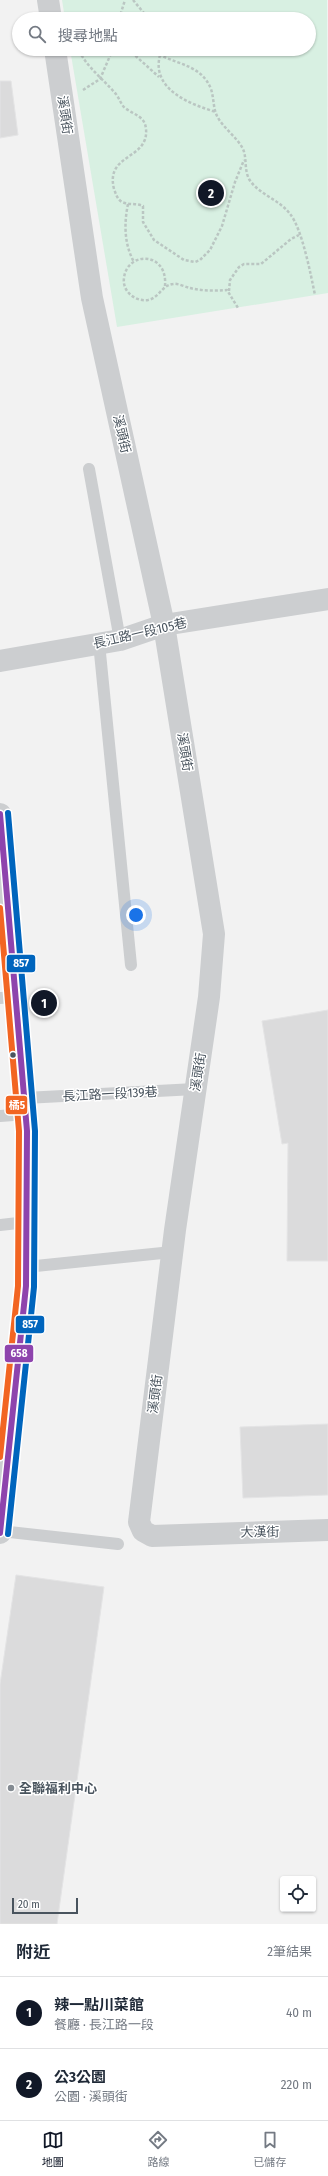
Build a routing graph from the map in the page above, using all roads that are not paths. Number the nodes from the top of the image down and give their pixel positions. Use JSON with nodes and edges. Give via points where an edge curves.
{"nodes":[{"id":1,"x":48,"y":0,"type":"edge"},
{"id":2,"x":50,"y":12,"type":"edge"},
{"id":3,"x":56,"y":56,"type":"edge"},
{"id":4,"x":89,"y":469,"type":"dead end"},
{"id":5,"x":328,"y":599,"type":"edge"},
{"id":6,"x":164,"y":625,"type":"junction"},
{"id":7,"x":109,"y":642,"type":"junction"},
{"id":8,"x":0,"y":661,"type":"edge"},
{"id":9,"x":0,"y":814,"type":"edge"},
{"id":10,"x":3,"y":883,"type":"edge"},
{"id":11,"x":131,"y":965,"type":"dead end"},
{"id":12,"x":9,"y":998,"type":"edge"},
{"id":13,"x":195,"y":1089,"type":"junction"},
{"id":14,"x":26,"y":1106,"type":"junction"},
{"id":15,"x":0,"y":1116,"type":"edge"},
{"id":16,"x":26,"y":1222,"type":"junction"},
{"id":17,"x":0,"y":1225,"type":"edge"},
{"id":18,"x":172,"y":1252,"type":"junction"},
{"id":19,"x":26,"y":1267,"type":"junction"},
{"id":20,"x":328,"y":1530,"type":"edge"},
{"id":21,"x":0,"y":1532,"type":"edge"},
{"id":22,"x":193,"y":1534,"type":"joint"},
{"id":23,"x":118,"y":1544,"type":"dead end"}],
"edges":[{"from":1,"to":2,"type":"street"},
{"from":3,"to":6,"type":"street","name":"溪頭街","via":[[92,298]]},
{"from":4,"to":7,"type":"lane"},
{"from":5,"to":6,"type":"street","name":"長江路一段105巷"},
{"from":6,"to":7,"type":"street","name":"長江路一段105巷"},
{"from":6,"to":13,"type":"street","name":"溪頭街","via":[[214,934],[209,997]]},
{"from":7,"to":8,"type":"street","name":"長江路一段105巷"},
{"from":7,"to":11,"type":"lane"},
{"from":9,"to":10,"type":"street"},
{"from":10,"to":12,"type":"street"},
{"from":12,"to":14,"type":"street"},
{"from":13,"to":14,"type":"lane","name":"長江路一段139巷"},
{"from":13,"to":18,"type":"street","name":"溪頭街"},
{"from":14,"to":15,"type":"lane","name":"長江路一段139巷"},
{"from":14,"to":16,"type":"street"},
{"from":16,"to":17,"type":"lane"},
{"from":16,"to":19,"type":"street"},
{"from":18,"to":19,"type":"lane"},
{"from":18,"to":22,"type":"street","name":"溪頭街","via":[[140,1527],[152,1536]]},
{"from":19,"to":21,"type":"street"},
{"from":20,"to":22,"type":"street","name":"大漢街"},
{"from":21,"to":23,"type":"lane"}]}
